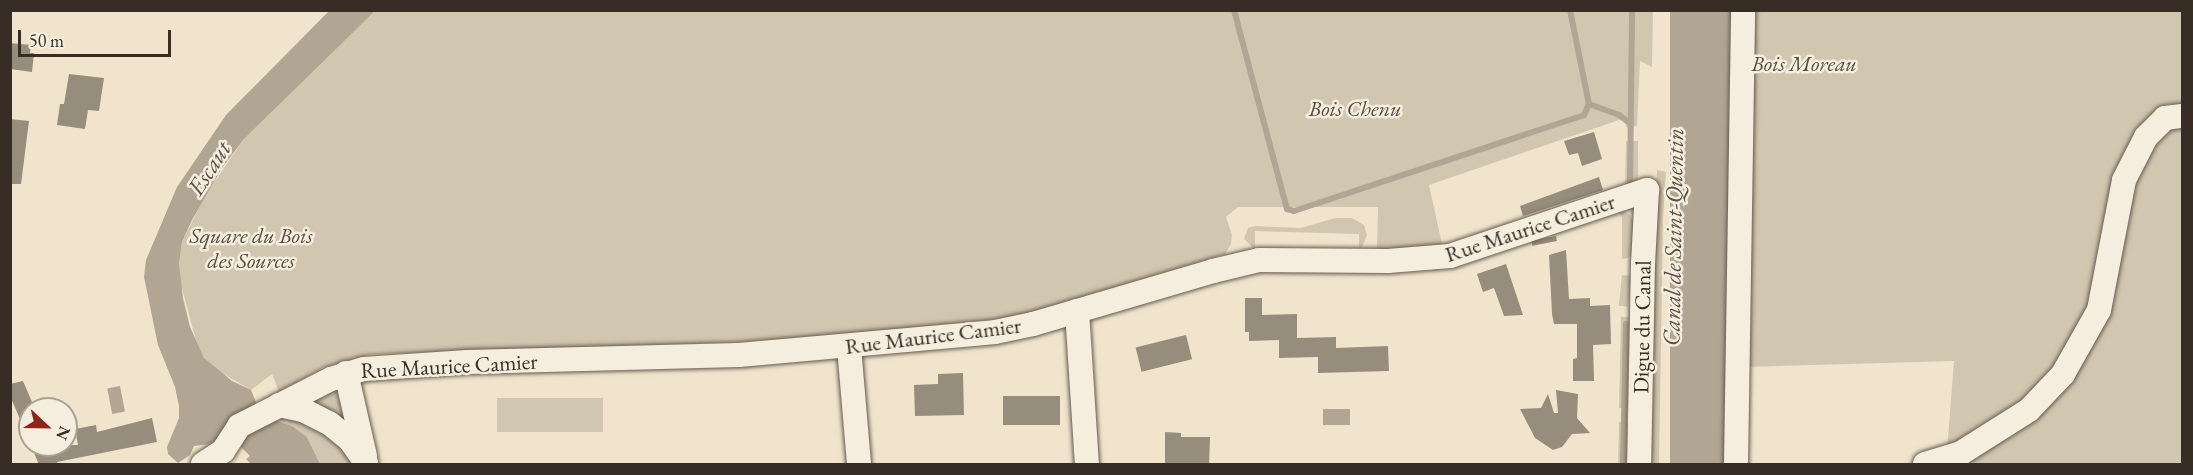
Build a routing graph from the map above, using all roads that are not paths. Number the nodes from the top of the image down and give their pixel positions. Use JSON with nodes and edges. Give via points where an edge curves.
{"nodes":[{"id":1,"x":1743,"y":10,"type":"edge"},
{"id":2,"x":2182,"y":116,"type":"edge"},
{"id":3,"x":1647,"y":190,"type":"joint"},
{"id":4,"x":1077,"y":311,"type":"junction"},
{"id":5,"x":849,"y":346,"type":"junction"},
{"id":6,"x":346,"y":373,"type":"junction"},
{"id":7,"x":272,"y":408,"type":"junction"},
{"id":8,"x":367,"y":464,"type":"edge"},
{"id":9,"x":203,"y":465,"type":"edge"},
{"id":10,"x":859,"y":465,"type":"edge"},
{"id":11,"x":1087,"y":465,"type":"edge"},
{"id":12,"x":1639,"y":465,"type":"edge"},
{"id":13,"x":1736,"y":465,"type":"edge"},
{"id":14,"x":1925,"y":465,"type":"edge"}],
"edges":[{"from":1,"to":13,"type":"street"},
{"from":2,"to":14,"type":"street","via":[[2165,118],[2146,137],[2124,180],[2099,310],[2064,374],[2029,410],[1961,453]]},
{"from":3,"to":4,"type":"street","name":"Rue Maurice Camier","via":[[1450,256],[1388,261],[1259,260]]},
{"from":3,"to":12,"type":"street","name":"Digue du Canal"},
{"from":4,"to":5,"type":"street","name":"Rue Maurice Camier","via":[[994,332]]},
{"from":4,"to":11,"type":"street"},
{"from":5,"to":6,"type":"street","name":"Rue Maurice Camier","via":[[739,355],[456,363]]},
{"from":5,"to":10,"type":"street"},
{"from":6,"to":7,"type":"street","name":"Rue Maurice Camier"},
{"from":6,"to":8,"type":"street"},
{"from":7,"to":8,"type":"street","via":[[303,410],[328,423],[350,440]]},
{"from":7,"to":9,"type":"street","name":"Rue Maurice Camier","via":[[239,426],[224,451]]}]}
